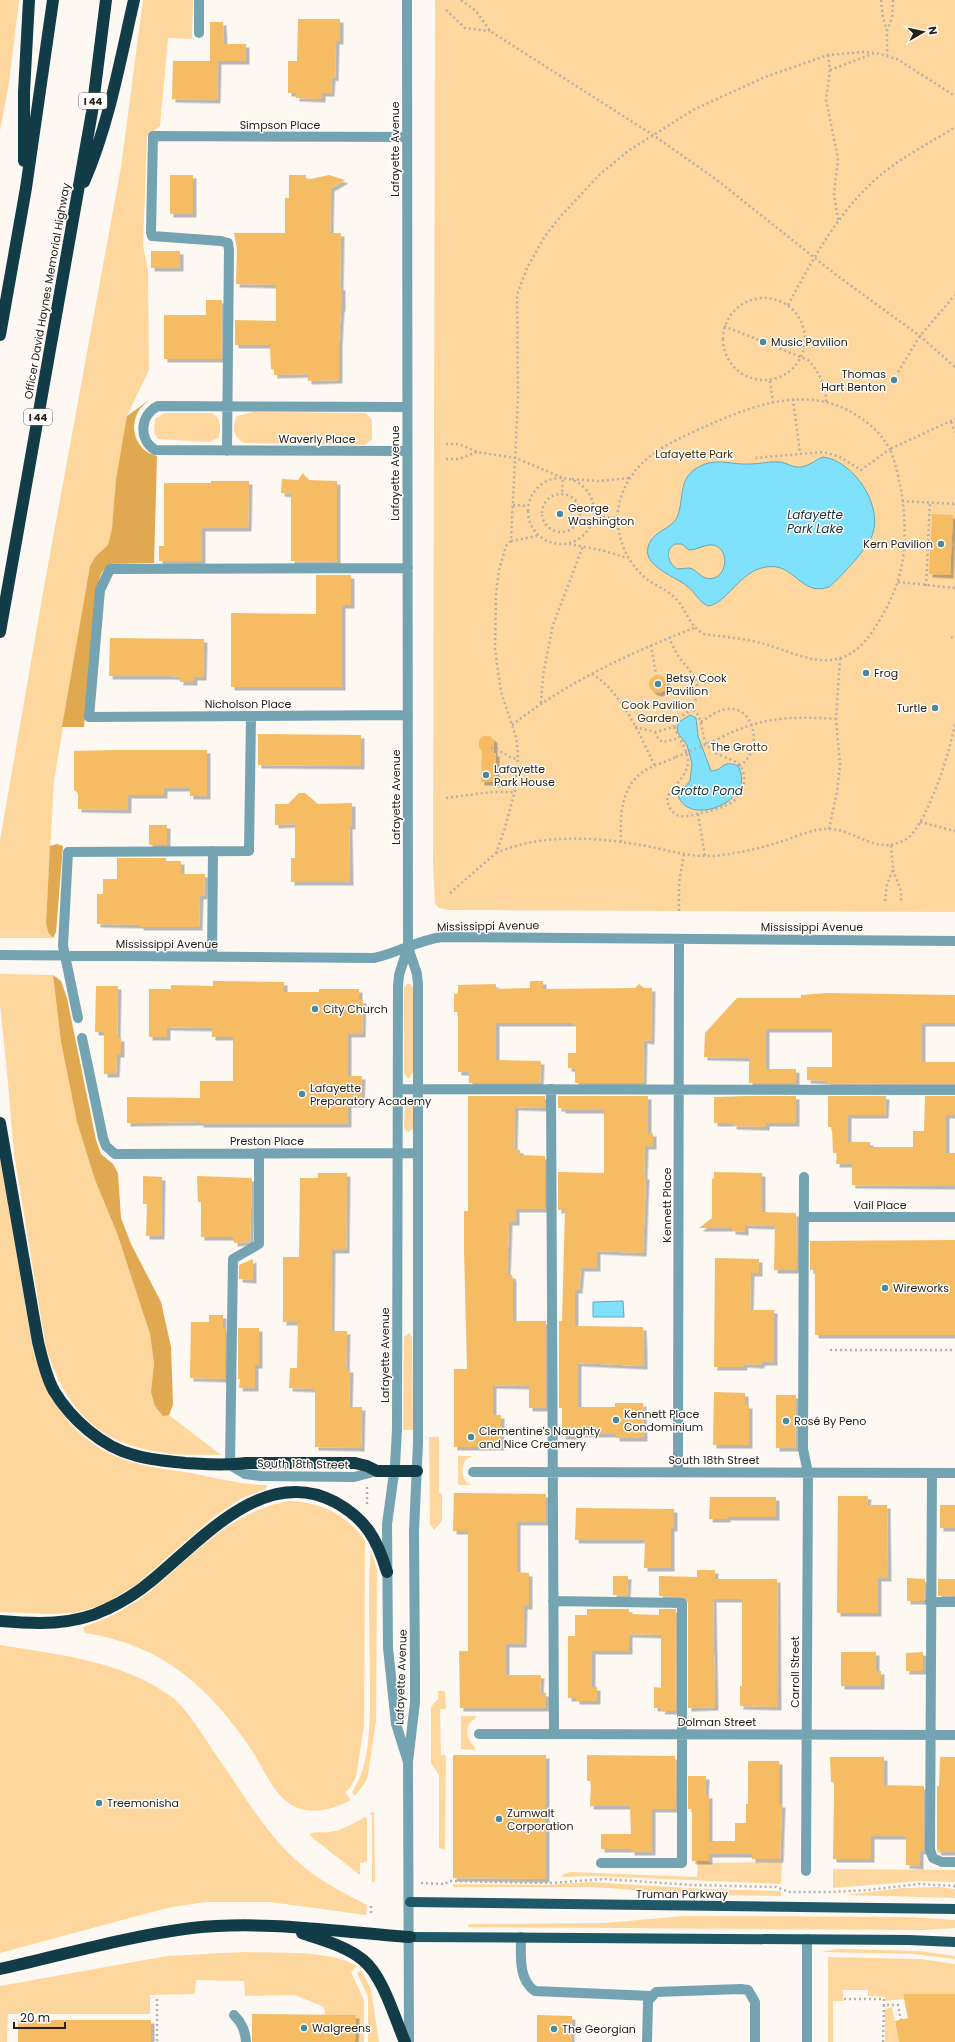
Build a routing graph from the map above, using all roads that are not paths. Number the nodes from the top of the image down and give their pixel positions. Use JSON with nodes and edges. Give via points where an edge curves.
{"nodes":[{"id":1,"x":29,"y":0,"type":"edge"},
{"id":2,"x":53,"y":0,"type":"edge"},
{"id":3,"x":106,"y":0,"type":"edge"},
{"id":4,"x":134,"y":0,"type":"edge"},
{"id":5,"x":199,"y":0,"type":"edge"},
{"id":6,"x":407,"y":0,"type":"edge"},
{"id":7,"x":199,"y":34,"type":"dead end"},
{"id":8,"x":407,"y":137,"type":"junction"},
{"id":9,"x":26,"y":188,"type":"junction"},
{"id":10,"x":76,"y":202,"type":"junction"},
{"id":11,"x":0,"y":335,"type":"edge"},
{"id":12,"x":228,"y":406,"type":"junction"},
{"id":13,"x":407,"y":407,"type":"junction"},
{"id":14,"x":228,"y":451,"type":"junction"},
{"id":15,"x":407,"y":451,"type":"junction"},
{"id":16,"x":408,"y":568,"type":"junction"},
{"id":17,"x":0,"y":632,"type":"edge"},
{"id":18,"x":251,"y":716,"type":"junction"},
{"id":19,"x":408,"y":716,"type":"junction"},
{"id":20,"x":213,"y":851,"type":"junction"},
{"id":21,"x":679,"y":938,"type":"junction"},
{"id":22,"x":955,"y":940,"type":"edge"},
{"id":23,"x":408,"y":947,"type":"junction"},
{"id":24,"x":0,"y":955,"type":"edge"},
{"id":25,"x":65,"y":956,"type":"junction"},
{"id":26,"x":212,"y":957,"type":"junction"},
{"id":27,"x":78,"y":1018,"type":"dead end"},
{"id":28,"x":82,"y":1038,"type":"dead end"},
{"id":29,"x":398,"y":1089,"type":"junction"},
{"id":30,"x":418,"y":1089,"type":"junction"},
{"id":31,"x":551,"y":1089,"type":"junction"},
{"id":32,"x":679,"y":1089,"type":"junction"},
{"id":33,"x":955,"y":1090,"type":"edge"},
{"id":34,"x":0,"y":1123,"type":"edge"},
{"id":35,"x":397,"y":1153,"type":"junction"},
{"id":36,"x":418,"y":1153,"type":"junction"},
{"id":37,"x":259,"y":1154,"type":"junction"},
{"id":38,"x":804,"y":1177,"type":"dead end"},
{"id":39,"x":804,"y":1217,"type":"junction"},
{"id":40,"x":955,"y":1217,"type":"edge"},
{"id":41,"x":230,"y":1465,"type":"junction"},
{"id":42,"x":394,"y":1471,"type":"junction"},
{"id":43,"x":417,"y":1471,"type":"junction"},
{"id":44,"x":473,"y":1472,"type":"dead end"},
{"id":45,"x":553,"y":1472,"type":"junction"},
{"id":46,"x":678,"y":1472,"type":"junction"},
{"id":47,"x":808,"y":1472,"type":"junction"},
{"id":48,"x":932,"y":1473,"type":"junction"},
{"id":49,"x":955,"y":1473,"type":"edge"},
{"id":50,"x":387,"y":1572,"type":"junction"},
{"id":51,"x":554,"y":1601,"type":"junction"},
{"id":52,"x":930,"y":1602,"type":"junction"},
{"id":53,"x":955,"y":1602,"type":"edge"},
{"id":54,"x":0,"y":1621,"type":"edge"},
{"id":55,"x":479,"y":1734,"type":"dead end"},
{"id":56,"x":554,"y":1734,"type":"junction"},
{"id":57,"x":682,"y":1734,"type":"junction"},
{"id":58,"x":807,"y":1735,"type":"junction"},
{"id":59,"x":929,"y":1735,"type":"junction"},
{"id":60,"x":955,"y":1735,"type":"edge"},
{"id":61,"x":408,"y":1762,"type":"junction"},
{"id":62,"x":955,"y":1862,"type":"edge"},
{"id":63,"x":601,"y":1863,"type":"dead end"},
{"id":64,"x":806,"y":1871,"type":"dead end"},
{"id":65,"x":410,"y":1902,"type":"junction"},
{"id":66,"x":955,"y":1909,"type":"edge"},
{"id":67,"x":287,"y":1928,"type":"junction"},
{"id":68,"x":410,"y":1937,"type":"junction"},
{"id":69,"x":521,"y":1937,"type":"junction"},
{"id":70,"x":807,"y":1939,"type":"junction"},
{"id":71,"x":955,"y":1942,"type":"edge"},
{"id":72,"x":0,"y":1969,"type":"edge"},
{"id":73,"x":651,"y":1996,"type":"junction"},
{"id":74,"x":234,"y":2015,"type":"dead end"},
{"id":75,"x":246,"y":2042,"type":"edge"},
{"id":76,"x":405,"y":2042,"type":"edge"},
{"id":77,"x":409,"y":2042,"type":"edge"},
{"id":78,"x":647,"y":2042,"type":"edge"},
{"id":79,"x":755,"y":2042,"type":"edge"},
{"id":80,"x":806,"y":2042,"type":"edge"}],
"edges":[{"from":1,"to":9,"type":"highway","via":[[23,141]]},
{"from":2,"to":9,"type":"highway"},
{"from":3,"to":10,"type":"highway","name":"Officer David Haynes Memorial Highway","number":"I 44","via":[[92,112]]},
{"from":4,"to":10,"type":"highway","via":[[97,153]]},
{"from":5,"to":7,"type":"street"},
{"from":6,"to":8,"type":"street","name":"Lafayette Avenue"},
{"from":8,"to":12,"type":"street","name":"Simpson Place","via":[[153,136],[150,232],[152,236],[228,243]]},
{"from":8,"to":13,"type":"street","name":"Lafayette Avenue"},
{"from":9,"to":11,"type":"highway"},
{"from":10,"to":17,"type":"highway","name":"Officer David Haynes Memorial Highway","number":"I 44"},
{"from":12,"to":13,"type":"street","name":"Waverly Place"},
{"from":12,"to":14,"type":"street"},
{"from":12,"to":14,"type":"street","name":"Waverly Place","via":[[158,406],[150,410],[144,418],[144,439],[155,450]]},
{"from":13,"to":15,"type":"street","name":"Lafayette Avenue"},
{"from":14,"to":15,"type":"street","name":"Waverly Place"},
{"from":15,"to":16,"type":"street","name":"Lafayette Avenue"},
{"from":16,"to":18,"type":"street","name":"Nicholson Place","via":[[110,569],[100,590],[89,717]]},
{"from":16,"to":19,"type":"street","name":"Lafayette Avenue"},
{"from":18,"to":19,"type":"street","name":"Nicholson Place"},
{"from":18,"to":20,"type":"street","via":[[249,851]]},
{"from":19,"to":23,"type":"street","name":"Lafayette Avenue"},
{"from":20,"to":25,"type":"street","via":[[68,852],[63,937]]},
{"from":20,"to":26,"type":"street"},
{"from":21,"to":22,"type":"street","name":"Mississippi Avenue"},
{"from":21,"to":23,"type":"street","name":"Mississippi Avenue","via":[[442,937]]},
{"from":21,"to":32,"type":"street","name":"Kennett Place"},
{"from":23,"to":26,"type":"street","name":"Mississippi Avenue","via":[[387,956],[374,958]]},
{"from":23,"to":29,"type":"street","name":"Lafayette Avenue","via":[[398,986]]},
{"from":23,"to":30,"type":"street","name":"Lafayette Avenue","via":[[418,984]]},
{"from":24,"to":25,"type":"street","name":"Mississippi Avenue"},
{"from":25,"to":26,"type":"street","name":"Mississippi Avenue"},
{"from":25,"to":27,"type":"street"},
{"from":28,"to":37,"type":"street","name":"Preston Place","via":[[103,1138],[106,1146],[116,1154]]},
{"from":29,"to":30,"type":"street"},
{"from":29,"to":35,"type":"street","name":"Lafayette Avenue"},
{"from":30,"to":31,"type":"street"},
{"from":30,"to":36,"type":"street","name":"Lafayette Avenue"},
{"from":31,"to":32,"type":"street"},
{"from":31,"to":45,"type":"street"},
{"from":32,"to":33,"type":"street"},
{"from":32,"to":46,"type":"street","name":"Kennett Place"},
{"from":34,"to":41,"type":"highway","via":[[38,1342],[54,1391],[70,1412],[87,1428],[109,1444],[132,1455],[158,1460]]},
{"from":35,"to":36,"type":"street","name":"Preston Place"},
{"from":35,"to":37,"type":"street","name":"Preston Place"},
{"from":35,"to":42,"type":"street","name":"Lafayette Avenue","via":[[397,1429]]},
{"from":36,"to":43,"type":"street","name":"Lafayette Avenue"},
{"from":37,"to":41,"type":"street","via":[[259,1244],[233,1259]]},
{"from":38,"to":39,"type":"street","name":"Carroll Street"},
{"from":39,"to":40,"type":"street","name":"Vail Place"},
{"from":39,"to":47,"type":"street","name":"Carroll Street","via":[[803,1449]]},
{"from":41,"to":42,"type":"highway","via":[[355,1463],[377,1471]]},
{"from":42,"to":43,"type":"highway"},
{"from":42,"to":50,"type":"street","name":"Lafayette Avenue","via":[[387,1524]]},
{"from":43,"to":61,"type":"street","name":"Lafayette Avenue","via":[[414,1531],[415,1682]]},
{"from":44,"to":45,"type":"street","name":"South 18th Street"},
{"from":45,"to":46,"type":"street","name":"South 18th Street"},
{"from":45,"to":51,"type":"street"},
{"from":46,"to":47,"type":"street","name":"South 18th Street"},
{"from":47,"to":48,"type":"street","name":"South 18th Street"},
{"from":47,"to":58,"type":"street","name":"Carroll Street"},
{"from":48,"to":49,"type":"street","name":"South 18th Street"},
{"from":48,"to":52,"type":"street"},
{"from":50,"to":54,"type":"highway","via":[[374,1538],[363,1522],[351,1512],[318,1496],[303,1493],[282,1494],[262,1498],[241,1508],[217,1524],[150,1583],[106,1610],[81,1619],[56,1623]]},
{"from":50,"to":61,"type":"street","name":"Lafayette Avenue","via":[[389,1674],[396,1724]]},
{"from":51,"to":56,"type":"street"},
{"from":51,"to":57,"type":"street","via":[[682,1603]]},
{"from":52,"to":53,"type":"street"},
{"from":52,"to":59,"type":"street"},
{"from":55,"to":56,"type":"street","name":"Dolman Street"},
{"from":56,"to":57,"type":"street","name":"Dolman Street"},
{"from":57,"to":58,"type":"street","name":"Dolman Street"},
{"from":57,"to":63,"type":"street","via":[[682,1863]]},
{"from":58,"to":59,"type":"street","name":"Dolman Street"},
{"from":58,"to":64,"type":"street","name":"Carroll Street"},
{"from":59,"to":60,"type":"street","name":"Dolman Street"},
{"from":59,"to":62,"type":"street","via":[[930,1850],[933,1858],[942,1862]]},
{"from":61,"to":65,"type":"street","name":"Lafayette Avenue"},
{"from":65,"to":66,"type":"main road","name":"Truman Parkway"},
{"from":65,"to":68,"type":"street","name":"Lafayette Avenue"},
{"from":67,"to":68,"type":"highway"},
{"from":67,"to":72,"type":"highway","via":[[234,1925],[193,1928]]},
{"from":67,"to":76,"type":"highway","via":[[343,1948],[364,1961],[378,1979]]},
{"from":68,"to":69,"type":"main road"},
{"from":68,"to":77,"type":"street","name":"Lafayette Avenue"},
{"from":69,"to":70,"type":"main road"},
{"from":69,"to":73,"type":"street","via":[[522,1974],[529,1987],[535,1991]]},
{"from":70,"to":71,"type":"main road"},
{"from":70,"to":80,"type":"street"},
{"from":73,"to":78,"type":"street","via":[[648,2001]]},
{"from":73,"to":79,"type":"street","via":[[660,1991],[748,1990],[755,2002]]},
{"from":74,"to":75,"type":"street","via":[[246,2032]]}]}
